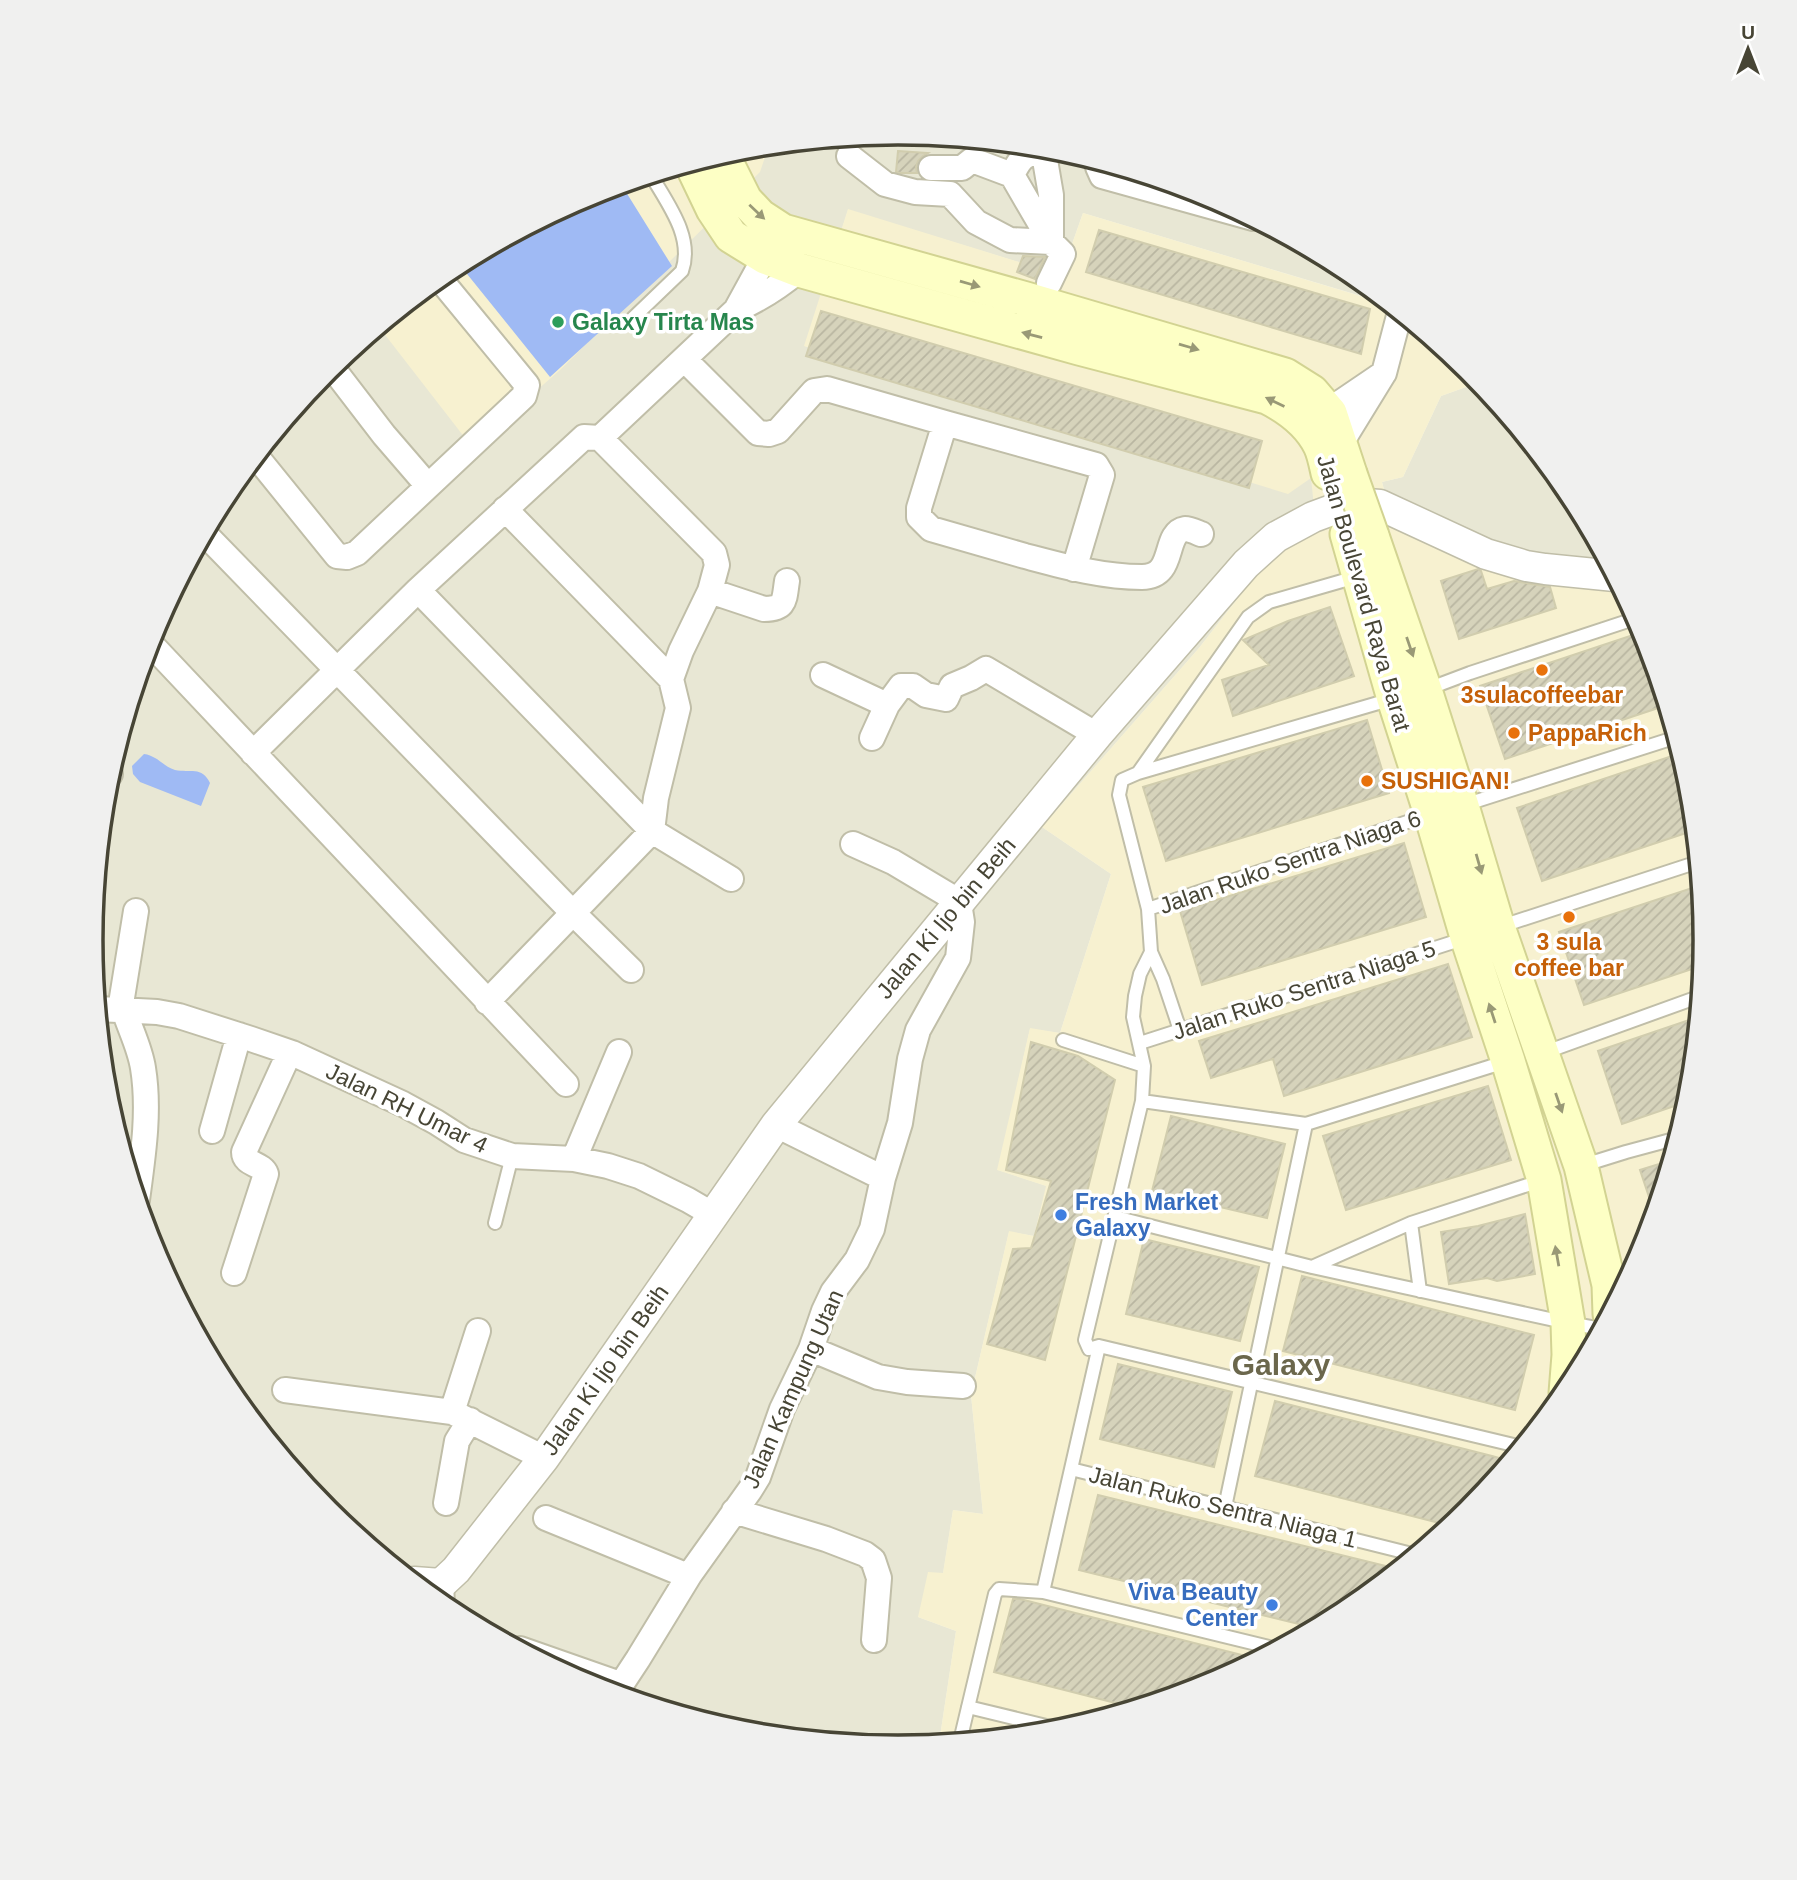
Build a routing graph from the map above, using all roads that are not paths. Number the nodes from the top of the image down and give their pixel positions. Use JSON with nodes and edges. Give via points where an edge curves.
{"nodes":[{"id":1,"x":849,"y":156,"type":"dead end"},
{"id":2,"x":1026,"y":156,"type":"edge"},
{"id":3,"x":1046,"y":159,"type":"edge"},
{"id":4,"x":731,"y":163,"type":"edge"},
{"id":5,"x":931,"y":168,"type":"dead end"},
{"id":6,"x":1100,"y":171,"type":"edge"},
{"id":7,"x":695,"y":172,"type":"edge"},
{"id":8,"x":1012,"y":175,"type":"junction"},
{"id":9,"x":656,"y":183,"type":"edge"},
{"id":10,"x":1193,"y":201,"type":"edge"},
{"id":11,"x":1051,"y":242,"type":"junction"},
{"id":12,"x":765,"y":257,"type":"junction"},
{"id":13,"x":799,"y":270,"type":"junction"},
{"id":14,"x":446,"y":287,"type":"edge"},
{"id":15,"x":1037,"y":291,"type":"junction"},
{"id":16,"x":736,"y":310,"type":"junction"},
{"id":17,"x":633,"y":318,"type":"dead end"},
{"id":18,"x":1398,"y":322,"type":"edge"},
{"id":19,"x":1083,"y":333,"type":"junction"},
{"id":20,"x":684,"y":359,"type":"junction"},
{"id":21,"x":1384,"y":373,"type":"junction"},
{"id":22,"x":338,"y":376,"type":"edge"},
{"id":23,"x":1328,"y":411,"type":"junction"},
{"id":24,"x":945,"y":423,"type":"junction"},
{"id":25,"x":600,"y":438,"type":"junction"},
{"id":26,"x":1335,"y":459,"type":"junction"},
{"id":27,"x":262,"y":464,"type":"edge"},
{"id":28,"x":428,"y":486,"type":"junction"},
{"id":29,"x":505,"y":509,"type":"junction"},
{"id":30,"x":1201,"y":534,"type":"dead end"},
{"id":31,"x":211,"y":540,"type":"edge"},
{"id":32,"x":1074,"y":569,"type":"junction"},
{"id":33,"x":1371,"y":573,"type":"junction"},
{"id":34,"x":1605,"y":575,"type":"edge"},
{"id":35,"x":788,"y":581,"type":"dead end"},
{"id":36,"x":418,"y":590,"type":"junction"},
{"id":37,"x":710,"y":591,"type":"junction"},
{"id":38,"x":1627,"y":621,"type":"edge"},
{"id":39,"x":158,"y":651,"type":"edge"},
{"id":40,"x":338,"y":670,"type":"junction"},
{"id":41,"x":823,"y":675,"type":"dead end"},
{"id":42,"x":671,"y":679,"type":"junction"},
{"id":43,"x":1409,"y":694,"type":"junction"},
{"id":44,"x":887,"y":705,"type":"junction"},
{"id":45,"x":1097,"y":735,"type":"junction"},
{"id":46,"x":872,"y":738,"type":"dead end"},
{"id":47,"x":1668,"y":739,"type":"edge"},
{"id":48,"x":253,"y":753,"type":"junction"},
{"id":49,"x":1138,"y":773,"type":"junction"},
{"id":50,"x":1447,"y":810,"type":"junction"},
{"id":51,"x":652,"y":831,"type":"junction"},
{"id":52,"x":853,"y":844,"type":"dead end"},
{"id":53,"x":1690,"y":865,"type":"edge"},
{"id":54,"x":731,"y":879,"type":"dead end"},
{"id":55,"x":960,"y":902,"type":"junction"},
{"id":56,"x":1149,"y":909,"type":"junction"},
{"id":57,"x":136,"y":911,"type":"dead end"},
{"id":58,"x":573,"y":913,"type":"junction"},
{"id":59,"x":1482,"y":932,"type":"junction"},
{"id":60,"x":1151,"y":952,"type":"junction"},
{"id":61,"x":631,"y":970,"type":"dead end"},
{"id":62,"x":1691,"y":999,"type":"edge"},
{"id":63,"x":487,"y":1002,"type":"junction"},
{"id":64,"x":114,"y":1010,"type":"edge"},
{"id":65,"x":1180,"y":1030,"type":"junction"},
{"id":66,"x":239,"y":1035,"type":"junction"},
{"id":67,"x":1063,"y":1040,"type":"dead end"},
{"id":68,"x":1140,"y":1043,"type":"junction"},
{"id":69,"x":619,"y":1052,"type":"dead end"},
{"id":70,"x":292,"y":1053,"type":"junction"},
{"id":71,"x":1541,"y":1054,"type":"junction"},
{"id":72,"x":1508,"y":1061,"type":"junction"},
{"id":73,"x":1144,"y":1066,"type":"junction"},
{"id":74,"x":566,"y":1084,"type":"dead end"},
{"id":75,"x":1142,"y":1101,"type":"junction"},
{"id":76,"x":1306,"y":1124,"type":"junction"},
{"id":77,"x":775,"y":1125,"type":"junction"},
{"id":78,"x":212,"y":1131,"type":"dead end"},
{"id":79,"x":1668,"y":1141,"type":"edge"},
{"id":80,"x":512,"y":1156,"type":"junction"},
{"id":81,"x":574,"y":1159,"type":"junction"},
{"id":82,"x":1581,"y":1166,"type":"junction"},
{"id":83,"x":883,"y":1178,"type":"junction"},
{"id":84,"x":140,"y":1180,"type":"edge"},
{"id":85,"x":1544,"y":1180,"type":"junction"},
{"id":86,"x":712,"y":1214,"type":"junction"},
{"id":87,"x":1115,"y":1216,"type":"junction"},
{"id":88,"x":495,"y":1223,"type":"dead end"},
{"id":89,"x":1411,"y":1223,"type":"junction"},
{"id":90,"x":1277,"y":1258,"type":"junction"},
{"id":91,"x":1312,"y":1267,"type":"junction"},
{"id":92,"x":234,"y":1273,"type":"dead end"},
{"id":93,"x":1420,"y":1291,"type":"junction"},
{"id":94,"x":1609,"y":1297,"type":"edge"},
{"id":95,"x":1568,"y":1323,"type":"junction"},
{"id":96,"x":1593,"y":1327,"type":"edge"},
{"id":97,"x":478,"y":1331,"type":"dead end"},
{"id":98,"x":1099,"y":1346,"type":"junction"},
{"id":99,"x":811,"y":1349,"type":"junction"},
{"id":100,"x":1568,"y":1369,"type":"edge"},
{"id":101,"x":1250,"y":1383,"type":"junction"},
{"id":102,"x":963,"y":1386,"type":"dead end"},
{"id":103,"x":285,"y":1390,"type":"dead end"},
{"id":104,"x":461,"y":1416,"type":"junction"},
{"id":105,"x":1512,"y":1445,"type":"edge"},
{"id":106,"x":544,"y":1458,"type":"junction"},
{"id":107,"x":1071,"y":1469,"type":"junction"},
{"id":108,"x":446,"y":1503,"type":"dead end"},
{"id":109,"x":1225,"y":1507,"type":"junction"},
{"id":110,"x":734,"y":1511,"type":"junction"},
{"id":111,"x":546,"y":1518,"type":"dead end"},
{"id":112,"x":1406,"y":1552,"type":"edge"},
{"id":113,"x":688,"y":1576,"type":"junction"},
{"id":114,"x":436,"y":1586,"type":"edge"},
{"id":115,"x":1043,"y":1592,"type":"junction"},
{"id":116,"x":874,"y":1640,"type":"dead end"},
{"id":117,"x":1263,"y":1646,"type":"edge"},
{"id":118,"x":620,"y":1684,"type":"edge"},
{"id":119,"x":968,"y":1707,"type":"junction"},
{"id":120,"x":1034,"y":1723,"type":"edge"},
{"id":121,"x":962,"y":1733,"type":"edge"}],
"edges":[{"from":1,"to":11,"type":"street","via":[[885,184],[950,194],[976,222],[1010,240]]},
{"from":2,"to":8,"type":"street"},
{"from":3,"to":11,"type":"street"},
{"from":4,"to":15,"type":"main road","name":"Jalan Boulevard Raya Barat","one_way":true,"via":[[745,200],[783,231]]},
{"from":5,"to":8,"type":"street","via":[[962,168],[972,160]]},
{"from":6,"to":10,"type":"street","via":[[1102,176]]},
{"from":7,"to":12,"type":"main road","name":"Jalan Boulevard Raya Barat","via":[[731,236]]},
{"from":8,"to":11,"type":"street"},
{"from":9,"to":17,"type":"lane","via":[[679,225],[684,265]]},
{"from":11,"to":15,"type":"street","via":[[1063,254]]},
{"from":12,"to":13,"type":"main road","name":"Jalan Boulevard Raya Barat"},
{"from":12,"to":16,"type":"street"},
{"from":13,"to":16,"type":"street","via":[[761,299]]},
{"from":19,"to":13,"type":"main road","name":"Jalan Boulevard Raya Barat","one_way":true},
{"from":14,"to":28,"type":"street","via":[[527,385],[524,396]]},
{"from":15,"to":19,"type":"main road","name":"Jalan Boulevard Raya Barat"},
{"from":16,"to":20,"type":"street"},
{"from":18,"to":21,"type":"street"},
{"from":19,"to":23,"type":"main road","name":"Jalan Boulevard Raya Barat","one_way":true,"via":[[1285,375],[1312,392]]},
{"from":26,"to":19,"type":"main road","name":"Jalan Boulevard Raya Barat","one_way":true,"via":[[1304,421],[1283,405]]},
{"from":20,"to":24,"type":"street","via":[[758,433],[778,431],[814,391],[823,389]]},
{"from":20,"to":25,"type":"street"},
{"from":21,"to":23,"type":"street"},
{"from":21,"to":26,"type":"street"},
{"from":22,"to":28,"type":"street"},
{"from":23,"to":26,"type":"main road","name":"Jalan Boulevard Raya Barat"},
{"from":24,"to":32,"type":"street","via":[[919,517],[931,529]]},
{"from":24,"to":32,"type":"street","via":[[1096,465],[1102,475]]},
{"from":25,"to":29,"type":"street","via":[[584,437]]},
{"from":25,"to":37,"type":"street","via":[[713,552],[717,565]]},
{"from":26,"to":33,"type":"main road","name":"Jalan Boulevard Raya Barat","bridge":true},
{"from":27,"to":28,"type":"street","via":[[337,556],[356,553]]},
{"from":29,"to":36,"type":"street"},
{"from":29,"to":42,"type":"street"},
{"from":30,"to":32,"type":"street","via":[[1188,529],[1177,534],[1164,567],[1151,577]]},
{"from":31,"to":40,"type":"street"},
{"from":33,"to":43,"type":"main road","name":"Jalan Boulevard Raya Barat"},
{"from":33,"to":49,"type":"lane","via":[[1269,603],[1248,617]]},
{"from":34,"to":45,"type":"street","name":"Jalan Ki Ijo bin Beih","via":[[1526,566],[1486,554],[1380,505],[1347,505],[1276,537],[1246,564]]},
{"from":35,"to":37,"type":"street","via":[[783,604],[773,609]]},
{"from":36,"to":40,"type":"street"},
{"from":36,"to":51,"type":"street"},
{"from":37,"to":42,"type":"street"},
{"from":38,"to":43,"type":"lane"},
{"from":39,"to":48,"type":"street"},
{"from":40,"to":48,"type":"street"},
{"from":40,"to":58,"type":"street"},
{"from":41,"to":44,"type":"street"},
{"from":42,"to":51,"type":"street","via":[[678,708]]},
{"from":43,"to":49,"type":"lane"},
{"from":43,"to":50,"type":"main road","name":"Jalan Boulevard Raya Barat"},
{"from":44,"to":45,"type":"street","via":[[901,686],[946,699],[952,686],[986,669]]},
{"from":44,"to":46,"type":"street"},
{"from":45,"to":55,"type":"street","name":"Jalan Ki Ijo bin Beih"},
{"from":47,"to":50,"type":"lane","name":"Jalan Ruko Sentra Niaga 6"},
{"from":48,"to":63,"type":"street"},
{"from":49,"to":56,"type":"lane","via":[[1122,779],[1119,795]]},
{"from":50,"to":56,"type":"lane","name":"Jalan Ruko Sentra Niaga 6"},
{"from":50,"to":59,"type":"main road","name":"Jalan Boulevard Raya Barat"},
{"from":51,"to":54,"type":"street"},
{"from":51,"to":58,"type":"street"},
{"from":52,"to":55,"type":"street"},
{"from":53,"to":59,"type":"lane","name":"Jalan Ruko Sentra Niaga 5"},
{"from":55,"to":77,"type":"street","name":"Jalan Ki Ijo bin Beih"},
{"from":55,"to":83,"type":"street","name":"Jalan Kampung Utan","via":[[958,958],[918,1030],[900,1123]]},
{"from":56,"to":60,"type":"lane"},
{"from":57,"to":64,"type":"street"},
{"from":58,"to":61,"type":"street"},
{"from":58,"to":63,"type":"street"},
{"from":59,"to":65,"type":"lane","name":"Jalan Ruko Sentra Niaga 5"},
{"from":59,"to":71,"type":"main road","name":"Jalan Boulevard Raya Barat"},
{"from":72,"to":59,"type":"main road","name":"Jalan Boulevard Raya Barat","one_way":true},
{"from":60,"to":65,"type":"lane"},
{"from":60,"to":68,"type":"lane","via":[[1135,996],[1133,1017]]},
{"from":62,"to":71,"type":"lane"},
{"from":63,"to":74,"type":"street"},
{"from":64,"to":66,"type":"street","name":"Jalan RH Umar 4","via":[[179,1016]]},
{"from":64,"to":84,"type":"street","via":[[142,1064],[146,1093]]},
{"from":65,"to":68,"type":"lane","name":"Jalan Ruko Sentra Niaga 5"},
{"from":66,"to":70,"type":"street","name":"Jalan RH Umar 4"},
{"from":66,"to":78,"type":"street"},
{"from":67,"to":73,"type":"lane"},
{"from":68,"to":73,"type":"lane"},
{"from":69,"to":81,"type":"street"},
{"from":70,"to":80,"type":"street","name":"Jalan RH Umar 4","via":[[403,1104],[464,1140]]},
{"from":70,"to":92,"type":"street","via":[[244,1152],[246,1160],[266,1174]]},
{"from":71,"to":82,"type":"main road","name":"Jalan Boulevard Raya Barat","one_way":true},
{"from":72,"to":76,"type":"lane"},
{"from":72,"to":85,"type":"main road","name":"Jalan Boulevard Raya Barat"},
{"from":73,"to":75,"type":"lane"},
{"from":75,"to":76,"type":"lane"},
{"from":75,"to":87,"type":"lane"},
{"from":76,"to":90,"type":"lane"},
{"from":77,"to":83,"type":"street"},
{"from":77,"to":86,"type":"street","name":"Jalan Ki Ijo bin Beih"},
{"from":79,"to":82,"type":"lane"},
{"from":80,"to":81,"type":"street","name":"Jalan RH Umar 4"},
{"from":80,"to":88,"type":"lane"},
{"from":81,"to":86,"type":"street","name":"Jalan RH Umar 4","via":[[639,1176]]},
{"from":82,"to":94,"type":"main road","name":"Jalan Boulevard Raya Barat"},
{"from":83,"to":99,"type":"street","name":"Jalan Kampung Utan","via":[[872,1229],[858,1260],[833,1292]]},
{"from":85,"to":89,"type":"lane"},
{"from":95,"to":85,"type":"main road","name":"Jalan Boulevard Raya Barat","one_way":true},
{"from":86,"to":106,"type":"street","name":"Jalan Ki Ijo bin Beih"},
{"from":87,"to":90,"type":"lane"},
{"from":87,"to":98,"type":"lane","via":[[1085,1340],[1089,1349]]},
{"from":89,"to":91,"type":"lane"},
{"from":89,"to":93,"type":"lane"},
{"from":90,"to":91,"type":"lane"},
{"from":90,"to":101,"type":"lane"},
{"from":91,"to":93,"type":"lane"},
{"from":93,"to":95,"type":"lane"},
{"from":95,"to":96,"type":"lane"},
{"from":95,"to":100,"type":"main road","name":"Jalan Boulevard Raya Barat"},
{"from":97,"to":104,"type":"street"},
{"from":98,"to":101,"type":"lane"},
{"from":98,"to":107,"type":"lane"},
{"from":99,"to":102,"type":"street","via":[[878,1377]]},
{"from":99,"to":110,"type":"street","name":"Jalan Kampung Utan","via":[[782,1409],[758,1477]]},
{"from":101,"to":105,"type":"lane"},
{"from":101,"to":109,"type":"lane"},
{"from":103,"to":104,"type":"street"},
{"from":104,"to":106,"type":"street"},
{"from":104,"to":108,"type":"street"},
{"from":106,"to":114,"type":"street","name":"Jalan Ki Ijo bin Beih","via":[[456,1570]]},
{"from":107,"to":109,"type":"lane","name":"Jalan Ruko Sentra Niaga 1"},
{"from":107,"to":115,"type":"lane"},
{"from":109,"to":112,"type":"lane","name":"Jalan Ruko Sentra Niaga 1"},
{"from":110,"to":113,"type":"street","name":"Jalan Kampung Utan"},
{"from":110,"to":116,"type":"street","via":[[826,1539],[873,1560],[879,1578]]},
{"from":111,"to":113,"type":"street"},
{"from":113,"to":118,"type":"street","name":"Jalan Kampung Utan"},
{"from":115,"to":117,"type":"lane"},
{"from":115,"to":119,"type":"lane","via":[[996,1591]]},
{"from":119,"to":120,"type":"lane"},
{"from":119,"to":121,"type":"lane"}]}
